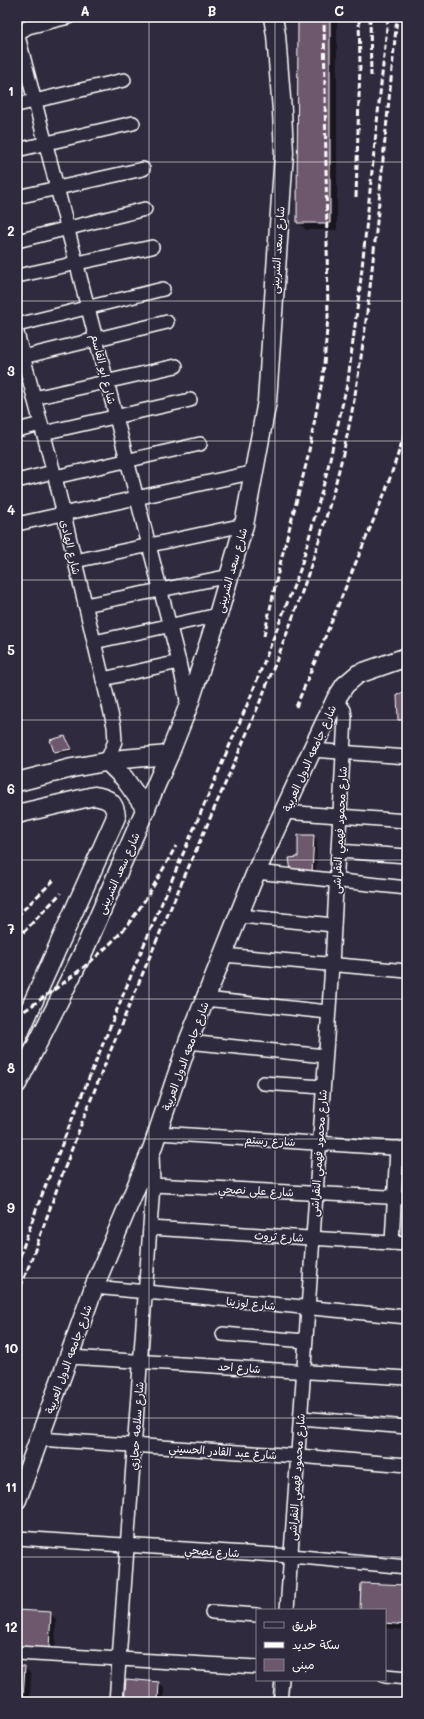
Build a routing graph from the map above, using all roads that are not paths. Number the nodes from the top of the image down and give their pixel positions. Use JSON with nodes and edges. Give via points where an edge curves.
{"nodes":[{"id":1,"x":69,"y":17,"type":"edge"},
{"id":2,"x":273,"y":17,"type":"edge"},
{"id":3,"x":17,"y":33,"type":"edge"},
{"id":4,"x":124,"y":80,"type":"dead end"},
{"id":5,"x":35,"y":101,"type":"junction"},
{"id":6,"x":17,"y":105,"type":"edge"},
{"id":7,"x":133,"y":123,"type":"dead end"},
{"id":8,"x":46,"y":144,"type":"junction"},
{"id":9,"x":17,"y":150,"type":"edge"},
{"id":10,"x":143,"y":169,"type":"dead end"},
{"id":11,"x":57,"y":188,"type":"junction"},
{"id":12,"x":17,"y":197,"type":"edge"},
{"id":13,"x":145,"y":209,"type":"dead end"},
{"id":14,"x":67,"y":228,"type":"junction"},
{"id":15,"x":17,"y":241,"type":"edge"},
{"id":16,"x":152,"y":247,"type":"dead end"},
{"id":17,"x":76,"y":263,"type":"junction"},
{"id":18,"x":17,"y":276,"type":"edge"},
{"id":19,"x":164,"y":289,"type":"dead end"},
{"id":20,"x":88,"y":308,"type":"junction"},
{"id":21,"x":167,"y":322,"type":"dead end"},
{"id":22,"x":17,"y":333,"type":"edge"},
{"id":23,"x":96,"y":340,"type":"junction"},
{"id":24,"x":23,"y":357,"type":"junction"},
{"id":25,"x":176,"y":366,"type":"dead end"},
{"id":26,"x":107,"y":381,"type":"junction"},
{"id":27,"x":23,"y":383,"type":"edge"},
{"id":28,"x":34,"y":398,"type":"junction"},
{"id":29,"x":190,"y":400,"type":"dead end"},
{"id":30,"x":116,"y":417,"type":"junction"},
{"id":31,"x":42,"y":429,"type":"junction"},
{"id":32,"x":17,"y":430,"type":"edge"},
{"id":33,"x":200,"y":444,"type":"dead end"},
{"id":34,"x":127,"y":461,"type":"junction"},
{"id":35,"x":255,"y":472,"type":"junction"},
{"id":36,"x":54,"y":475,"type":"junction"},
{"id":37,"x":17,"y":481,"type":"edge"},
{"id":38,"x":137,"y":498,"type":"junction"},
{"id":39,"x":63,"y":514,"type":"junction"},
{"id":40,"x":17,"y":524,"type":"edge"},
{"id":41,"x":244,"y":525,"type":"junction"},
{"id":42,"x":149,"y":545,"type":"junction"},
{"id":43,"x":75,"y":561,"type":"junction"},
{"id":44,"x":230,"y":576,"type":"junction"},
{"id":45,"x":160,"y":590,"type":"junction"},
{"id":46,"x":85,"y":605,"type":"junction"},
{"id":47,"x":218,"y":615,"type":"junction"},
{"id":48,"x":169,"y":625,"type":"junction"},
{"id":49,"x":94,"y":642,"type":"junction"},
{"id":50,"x":407,"y":657,"type":"edge"},
{"id":51,"x":179,"y":662,"type":"junction"},
{"id":52,"x":103,"y":679,"type":"junction"},
{"id":53,"x":336,"y":699,"type":"junction"},
{"id":54,"x":188,"y":707,"type":"junction"},
{"id":55,"x":312,"y":750,"type":"junction"},
{"id":56,"x":343,"y":752,"type":"junction"},
{"id":57,"x":169,"y":754,"type":"junction"},
{"id":58,"x":407,"y":757,"type":"edge"},
{"id":59,"x":107,"y":762,"type":"junction"},
{"id":60,"x":17,"y":782,"type":"edge"},
{"id":61,"x":146,"y":809,"type":"junction"},
{"id":62,"x":284,"y":812,"type":"junction"},
{"id":63,"x":17,"y":814,"type":"edge"},
{"id":64,"x":340,"y":816,"type":"junction"},
{"id":65,"x":407,"y":821,"type":"edge"},
{"id":66,"x":338,"y":851,"type":"junction"},
{"id":67,"x":407,"y":856,"type":"edge"},
{"id":68,"x":256,"y":872,"type":"junction"},
{"id":69,"x":336,"y":881,"type":"junction"},
{"id":70,"x":407,"y":888,"type":"edge"},
{"id":71,"x":239,"y":916,"type":"junction"},
{"id":72,"x":334,"y":926,"type":"junction"},
{"id":73,"x":59,"y":946,"type":"junction"},
{"id":74,"x":82,"y":955,"type":"junction"},
{"id":75,"x":223,"y":955,"type":"junction"},
{"id":76,"x":332,"y":965,"type":"junction"},
{"id":77,"x":407,"y":968,"type":"edge"},
{"id":78,"x":205,"y":999,"type":"junction"},
{"id":79,"x":328,"y":1012,"type":"junction"},
{"id":80,"x":17,"y":1038,"type":"edge"},
{"id":81,"x":188,"y":1042,"type":"junction"},
{"id":82,"x":325,"y":1056,"type":"junction"},
{"id":83,"x":17,"y":1084,"type":"edge"},
{"id":84,"x":263,"y":1084,"type":"dead end"},
{"id":85,"x":323,"y":1087,"type":"junction"},
{"id":86,"x":155,"y":1141,"type":"junction"},
{"id":87,"x":319,"y":1143,"type":"junction"},
{"id":88,"x":402,"y":1149,"type":"edge"},
{"id":89,"x":153,"y":1185,"type":"junction"},
{"id":90,"x":316,"y":1193,"type":"junction"},
{"id":91,"x":401,"y":1198,"type":"edge"},
{"id":92,"x":150,"y":1228,"type":"junction"},
{"id":93,"x":312,"y":1238,"type":"junction"},
{"id":94,"x":392,"y":1243,"type":"junction"},
{"id":95,"x":407,"y":1244,"type":"edge"},
{"id":96,"x":94,"y":1287,"type":"junction"},
{"id":97,"x":146,"y":1292,"type":"junction"},
{"id":98,"x":308,"y":1308,"type":"junction"},
{"id":99,"x":407,"y":1317,"type":"edge"},
{"id":100,"x":223,"y":1334,"type":"dead end"},
{"id":101,"x":306,"y":1341,"type":"junction"},
{"id":102,"x":70,"y":1356,"type":"junction"},
{"id":103,"x":141,"y":1361,"type":"junction"},
{"id":104,"x":303,"y":1372,"type":"junction"},
{"id":105,"x":407,"y":1378,"type":"edge"},
{"id":106,"x":301,"y":1418,"type":"junction"},
{"id":107,"x":407,"y":1427,"type":"edge"},
{"id":108,"x":38,"y":1440,"type":"junction"},
{"id":109,"x":135,"y":1446,"type":"junction"},
{"id":110,"x":298,"y":1456,"type":"junction"},
{"id":111,"x":407,"y":1465,"type":"edge"},
{"id":112,"x":17,"y":1500,"type":"edge"},
{"id":113,"x":17,"y":1538,"type":"edge"},
{"id":114,"x":128,"y":1545,"type":"junction"},
{"id":115,"x":291,"y":1556,"type":"junction"},
{"id":116,"x":407,"y":1567,"type":"edge"},
{"id":117,"x":287,"y":1609,"type":"edge"},
{"id":118,"x":212,"y":1612,"type":"dead end"},
{"id":119,"x":256,"y":1615,"type":"edge"},
{"id":120,"x":17,"y":1653,"type":"edge"},
{"id":121,"x":119,"y":1658,"type":"junction"},
{"id":122,"x":256,"y":1667,"type":"edge"},
{"id":123,"x":386,"y":1676,"type":"edge"},
{"id":124,"x":407,"y":1678,"type":"edge"},
{"id":125,"x":282,"y":1681,"type":"edge"},
{"id":126,"x":116,"y":1702,"type":"edge"},
{"id":127,"x":280,"y":1702,"type":"edge"}],
"edges":[{"from":1,"to":3,"type":"street","via":[[28,27]]},
{"from":2,"to":35,"type":"main road","name":"شارع سعد الشربينى","via":[[284,153],[267,401]]},
{"from":3,"to":5,"type":"street","name":"شارع ابو القاسم"},
{"from":4,"to":5,"type":"street"},
{"from":5,"to":6,"type":"street"},
{"from":5,"to":8,"type":"street","name":"شارع ابو القاسم"},
{"from":7,"to":8,"type":"street"},
{"from":8,"to":9,"type":"street"},
{"from":8,"to":11,"type":"street","name":"شارع ابو القاسم"},
{"from":10,"to":11,"type":"street"},
{"from":11,"to":12,"type":"street"},
{"from":11,"to":14,"type":"street","name":"شارع ابو القاسم"},
{"from":13,"to":14,"type":"street"},
{"from":14,"to":15,"type":"street"},
{"from":14,"to":17,"type":"street","name":"شارع ابو القاسم"},
{"from":16,"to":17,"type":"street"},
{"from":17,"to":18,"type":"street"},
{"from":17,"to":20,"type":"street","name":"شارع ابو القاسم"},
{"from":19,"to":20,"type":"street"},
{"from":20,"to":22,"type":"street"},
{"from":20,"to":23,"type":"street","name":"شارع ابو القاسم"},
{"from":21,"to":23,"type":"street"},
{"from":22,"to":24,"type":"street","name":"شارع الهادى"},
{"from":23,"to":24,"type":"street"},
{"from":23,"to":26,"type":"street","name":"شارع ابو القاسم"},
{"from":24,"to":27,"type":"street","name":"شارع الهادى"},
{"from":25,"to":26,"type":"street"},
{"from":26,"to":28,"type":"street"},
{"from":26,"to":30,"type":"street","name":"شارع ابو القاسم"},
{"from":27,"to":28,"type":"street","name":"شارع الهادى"},
{"from":28,"to":31,"type":"street","name":"شارع الهادى"},
{"from":29,"to":30,"type":"street"},
{"from":30,"to":31,"type":"street"},
{"from":30,"to":34,"type":"street","name":"شارع ابو القاسم"},
{"from":31,"to":32,"type":"street"},
{"from":31,"to":36,"type":"street","name":"شارع الهادى"},
{"from":33,"to":34,"type":"street"},
{"from":34,"to":36,"type":"street"},
{"from":34,"to":38,"type":"street","name":"شارع ابو القاسم"},
{"from":35,"to":38,"type":"street"},
{"from":35,"to":41,"type":"main road","name":"شارع سعد الشربينى"},
{"from":36,"to":37,"type":"street"},
{"from":36,"to":39,"type":"street","name":"شارع الهادى"},
{"from":38,"to":39,"type":"street"},
{"from":38,"to":42,"type":"street","name":"شارع ابو القاسم"},
{"from":39,"to":40,"type":"street"},
{"from":39,"to":43,"type":"street","name":"شارع الهادى"},
{"from":41,"to":42,"type":"street"},
{"from":41,"to":44,"type":"main road","name":"شارع سعد الشربينى"},
{"from":42,"to":43,"type":"street"},
{"from":42,"to":45,"type":"street","name":"شارع ابو القاسم"},
{"from":43,"to":46,"type":"street","name":"شارع الهادى"},
{"from":44,"to":45,"type":"street"},
{"from":44,"to":47,"type":"main road","name":"شارع سعد الشربينى"},
{"from":45,"to":46,"type":"street"},
{"from":45,"to":48,"type":"street","name":"شارع ابو القاسم"},
{"from":46,"to":49,"type":"street","name":"شارع الهادى"},
{"from":47,"to":48,"type":"street"},
{"from":47,"to":54,"type":"main road","name":"شارع سعد الشربينى"},
{"from":48,"to":49,"type":"street"},
{"from":48,"to":51,"type":"street","name":"شارع ابو القاسم"},
{"from":49,"to":52,"type":"street","name":"شارع الهادى"},
{"from":50,"to":53,"type":"main road","name":"شارع جامعه الدول العربية","via":[[358,674],[345,685]]},
{"from":51,"to":52,"type":"street"},
{"from":51,"to":54,"type":"street","name":"شارع ابو القاسم"},
{"from":52,"to":59,"type":"street","name":"شارع الهادى","via":[[114,733],[112,751]]},
{"from":53,"to":55,"type":"main road","name":"شارع جامعه الدول العربية"},
{"from":53,"to":56,"type":"street","name":"شارع محمود فهمي النقراشى","via":[[344,710],[345,717]]},
{"from":54,"to":57,"type":"main road","name":"شارع سعد الشربينى"},
{"from":55,"to":56,"type":"street"},
{"from":55,"to":62,"type":"main road","name":"شارع جامعه الدول العربية"},
{"from":56,"to":58,"type":"street"},
{"from":56,"to":64,"type":"street","name":"شارع محمود فهمي النقراشى"},
{"from":57,"to":59,"type":"main road"},
{"from":57,"to":61,"type":"main road","name":"شارع سعد الشربينى"},
{"from":59,"to":60,"type":"main road"},
{"from":59,"to":61,"type":"main road","via":[[124,778]]},
{"from":61,"to":74,"type":"main road","name":"شارع سعد الشربينى"},
{"from":62,"to":64,"type":"street"},
{"from":62,"to":68,"type":"main road","name":"شارع جامعه الدول العربية"},
{"from":63,"to":73,"type":"main road","via":[[94,796],[112,803],[115,810],[116,817]]},
{"from":64,"to":65,"type":"street"},
{"from":64,"to":66,"type":"street","name":"شارع محمود فهمي النقراشى"},
{"from":66,"to":67,"type":"street"},
{"from":66,"to":69,"type":"street","name":"شارع محمود فهمي النقراشى"},
{"from":68,"to":69,"type":"street"},
{"from":68,"to":71,"type":"main road","name":"شارع جامعه الدول العربية"},
{"from":69,"to":70,"type":"street"},
{"from":69,"to":72,"type":"street","name":"شارع محمود فهمي النقراشى"},
{"from":71,"to":72,"type":"street"},
{"from":71,"to":75,"type":"main road","name":"شارع جامعه الدول العربية"},
{"from":72,"to":76,"type":"street","name":"شارع محمود فهمي النقراشى"},
{"from":73,"to":74,"type":"main road"},
{"from":73,"to":80,"type":"main road"},
{"from":74,"to":83,"type":"main road","name":"شارع سعد الشربينى"},
{"from":75,"to":76,"type":"street"},
{"from":75,"to":78,"type":"main road","name":"شارع جامعه الدول العربية"},
{"from":76,"to":77,"type":"street"},
{"from":76,"to":79,"type":"street","name":"شارع محمود فهمي النقراشى"},
{"from":78,"to":79,"type":"street"},
{"from":78,"to":81,"type":"main road","name":"شارع جامعه الدول العربية"},
{"from":79,"to":82,"type":"street","name":"شارع محمود فهمي النقراشى"},
{"from":81,"to":82,"type":"street"},
{"from":81,"to":86,"type":"main road","name":"شارع جامعه الدول العربية"},
{"from":82,"to":85,"type":"street","name":"شارع محمود فهمي النقراشى"},
{"from":84,"to":85,"type":"street"},
{"from":85,"to":87,"type":"street","name":"شارع محمود فهمي النقراشى"},
{"from":86,"to":87,"type":"street","name":"شارع رستم"},
{"from":86,"to":89,"type":"street","name":"شارع سلامه حجازي"},
{"from":86,"to":96,"type":"main road","name":"شارع جامعه الدول العربية"},
{"from":87,"to":88,"type":"street","name":"شارع رستم"},
{"from":87,"to":90,"type":"street","name":"شارع محمود فهمي النقراشى"},
{"from":88,"to":91,"type":"street"},
{"from":89,"to":90,"type":"street","name":"شارع على نصحي"},
{"from":89,"to":92,"type":"street","name":"شارع سلامه حجازي"},
{"from":90,"to":91,"type":"street","name":"شارع على نصحي"},
{"from":90,"to":93,"type":"street","name":"شارع محمود فهمي النقراشى"},
{"from":91,"to":94,"type":"street"},
{"from":92,"to":93,"type":"street","name":"شارع ثروت"},
{"from":92,"to":97,"type":"street","name":"شارع سلامه حجازي"},
{"from":93,"to":94,"type":"street","name":"شارع ثروت"},
{"from":93,"to":98,"type":"street","name":"شارع محمود فهمي النقراشى"},
{"from":94,"to":95,"type":"street","name":"شارع ثروت"},
{"from":96,"to":97,"type":"street","name":"شارع لوزينا"},
{"from":96,"to":102,"type":"main road","name":"شارع جامعه الدول العربية"},
{"from":97,"to":98,"type":"street","name":"شارع لوزينا"},
{"from":97,"to":103,"type":"street","name":"شارع سلامه حجازي"},
{"from":98,"to":99,"type":"street","name":"شارع لوزينا"},
{"from":98,"to":101,"type":"street","name":"شارع محمود فهمي النقراشى"},
{"from":100,"to":101,"type":"street"},
{"from":101,"to":104,"type":"street","name":"شارع محمود فهمي النقراشى"},
{"from":102,"to":103,"type":"street","name":"شارع احد"},
{"from":102,"to":108,"type":"main road","name":"شارع جامعه الدول العربية"},
{"from":103,"to":104,"type":"street","name":"شارع احد"},
{"from":103,"to":109,"type":"street","name":"شارع سلامه حجازي"},
{"from":104,"to":105,"type":"street","name":"شارع احد"},
{"from":104,"to":106,"type":"street","name":"شارع محمود فهمي النقراشى"},
{"from":106,"to":107,"type":"street"},
{"from":106,"to":110,"type":"street","name":"شارع محمود فهمي النقراشى"},
{"from":108,"to":109,"type":"street","name":"شارع عبد القادر الحسيني"},
{"from":108,"to":112,"type":"main road","name":"شارع جامعه الدول العربية"},
{"from":109,"to":110,"type":"street","name":"شارع عبد القادر الحسيني"},
{"from":109,"to":114,"type":"street","name":"شارع سلامه حجازي"},
{"from":110,"to":111,"type":"street","name":"شارع عبد القادر الحسيني"},
{"from":110,"to":115,"type":"street","name":"شارع محمود فهمي النقراشى"},
{"from":113,"to":114,"type":"street","name":"شارع نصحي"},
{"from":114,"to":115,"type":"street","name":"شارع نصحي"},
{"from":114,"to":121,"type":"street","name":"شارع سلامه حجازي"},
{"from":115,"to":116,"type":"street","name":"شارع نصحي"},
{"from":115,"to":117,"type":"street","name":"شارع محمود فهمي النقراشى"},
{"from":118,"to":119,"type":"street"},
{"from":120,"to":121,"type":"street"},
{"from":121,"to":122,"type":"street"},
{"from":121,"to":126,"type":"street","name":"شارع سلامه حجازي"},
{"from":123,"to":124,"type":"street"},
{"from":125,"to":127,"type":"street"}]}
